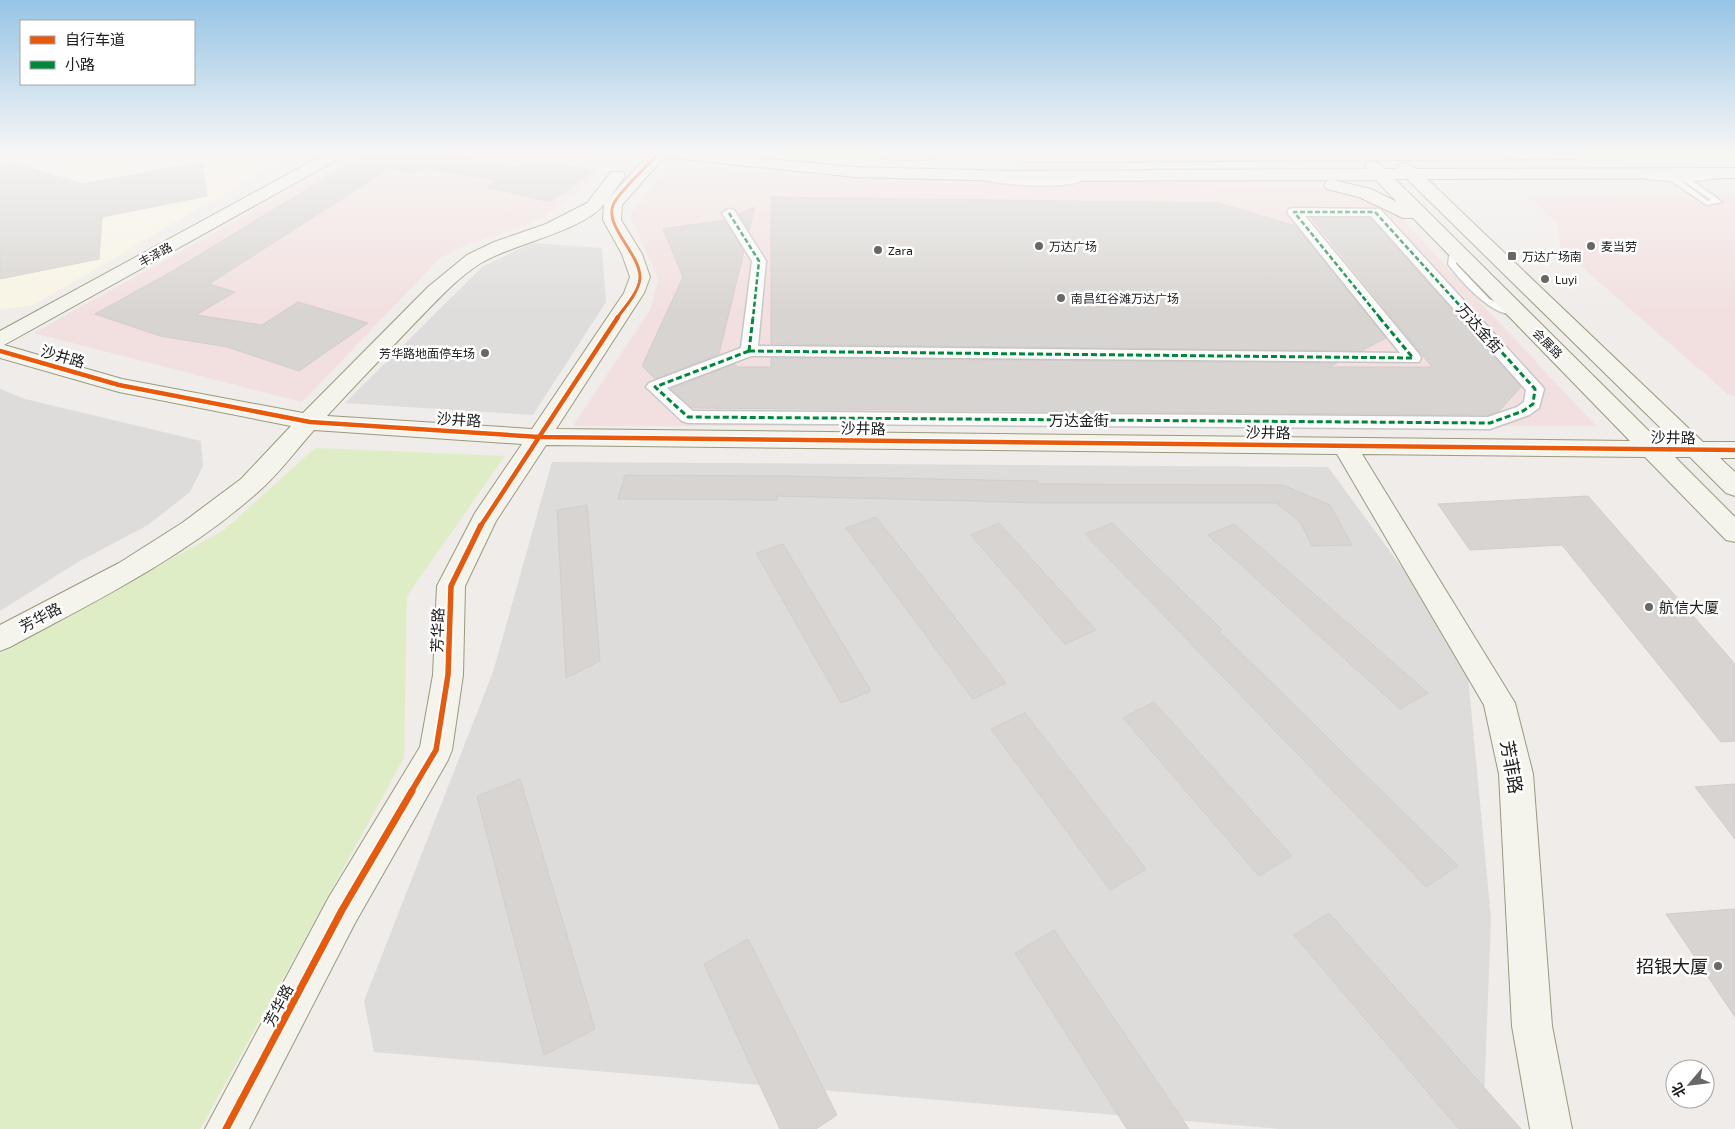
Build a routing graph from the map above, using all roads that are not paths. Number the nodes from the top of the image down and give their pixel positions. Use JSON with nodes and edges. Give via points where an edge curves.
{"nodes":[{"id":1,"x":241,"y":207,"type":"edge"},
{"id":2,"x":593,"y":207,"type":"edge"},
{"id":3,"x":613,"y":207,"type":"edge"},
{"id":4,"x":1399,"y":207,"type":"edge"},
{"id":5,"x":1412,"y":207,"type":"edge"},
{"id":6,"x":1465,"y":207,"type":"edge"},
{"id":7,"x":729,"y":213,"type":"dead end"},
{"id":8,"x":1447,"y":242,"type":"junction"},
{"id":9,"x":0,"y":340,"type":"edge"},
{"id":10,"x":749,"y":351,"type":"junction"},
{"id":11,"x":0,"y":352,"type":"edge"},
{"id":12,"x":310,"y":422,"type":"junction"},
{"id":13,"x":539,"y":436,"type":"junction"},
{"id":14,"x":1345,"y":446,"type":"junction"},
{"id":15,"x":1650,"y":449,"type":"junction"},
{"id":16,"x":1696,"y":450,"type":"junction"},
{"id":17,"x":1735,"y":450,"type":"edge"},
{"id":18,"x":1735,"y":487,"type":"edge"},
{"id":19,"x":1735,"y":533,"type":"edge"},
{"id":20,"x":0,"y":639,"type":"edge"},
{"id":21,"x":226,"y":1129,"type":"edge"},
{"id":22,"x":1551,"y":1129,"type":"edge"}],
"edges":[{"from":1,"to":9,"type":"street","name":"丰泽路"},
{"from":2,"to":12,"type":"street","name":"芳华路","via":[[552,228],[474,259],[435,291]]},
{"from":3,"to":13,"type":"street","name":"芳华路","via":[[612,220],[632,254],[640,277],[634,293]]},
{"from":4,"to":8,"type":"street"},
{"from":5,"to":8,"type":"street","name":"会展路"},
{"from":6,"to":16,"type":"street","name":"会展路"},
{"from":7,"to":10,"type":"street","via":[[759,261]]},
{"from":8,"to":15,"type":"street","name":"会展路"},
{"from":10,"to":10,"type":"street","name":"万达金街","via":[[655,387],[688,416],[1480,423],[1490,423],[1523,411],[1533,404],[1535,389],[1375,212],[1294,212],[1413,358]]},
{"from":11,"to":12,"type":"street","name":"沙井路","via":[[119,385]]},
{"from":12,"to":13,"type":"street","name":"沙井路"},
{"from":12,"to":20,"type":"street","name":"芳华路","via":[[250,485],[191,530],[129,570]]},
{"from":13,"to":14,"type":"street","name":"沙井路"},
{"from":13,"to":21,"type":"street","name":"芳华路","via":[[484,519],[451,586],[448,675],[436,750],[342,910]]},
{"from":14,"to":15,"type":"street","name":"沙井路"},
{"from":14,"to":22,"type":"street","name":"芳菲路","via":[[1499,703],[1516,774],[1532,1026]]},
{"from":15,"to":16,"type":"street","name":"沙井路"},
{"from":15,"to":19,"type":"street","name":"会展路"},
{"from":16,"to":17,"type":"street","name":"沙井路"},
{"from":16,"to":18,"type":"street","name":"会展路"}]}
